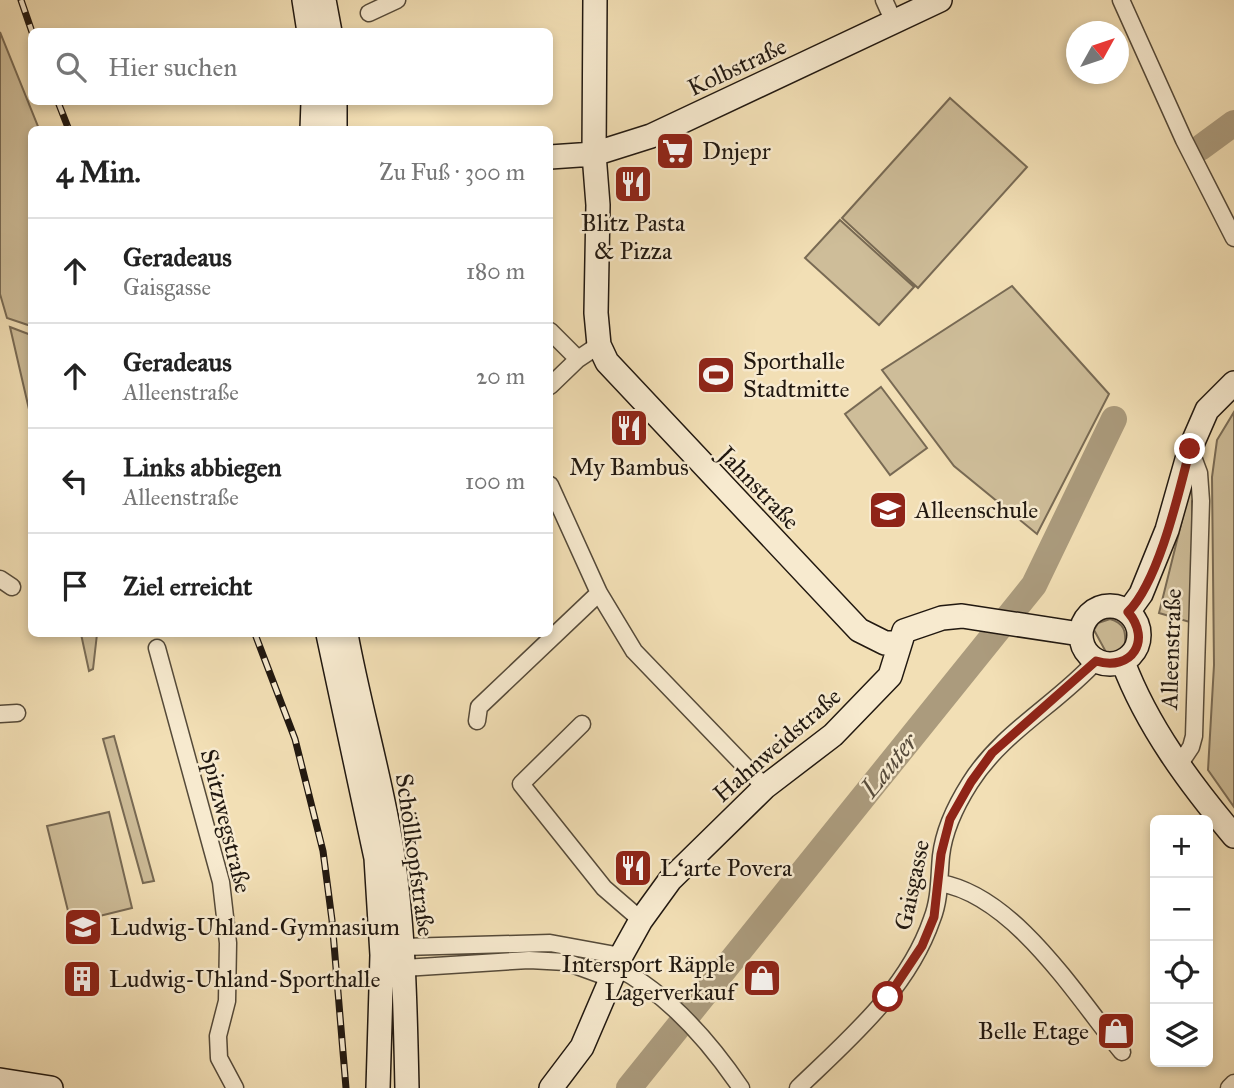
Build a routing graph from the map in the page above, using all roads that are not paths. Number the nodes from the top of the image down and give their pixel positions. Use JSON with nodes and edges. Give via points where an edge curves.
{"nodes":[{"id":1,"x":304,"y":0,"type":"edge"},
{"id":2,"x":324,"y":0,"type":"edge"},
{"id":3,"x":397,"y":0,"type":"edge"},
{"id":4,"x":594,"y":0,"type":"edge"},
{"id":5,"x":884,"y":0,"type":"edge"},
{"id":6,"x":940,"y":0,"type":"edge"},
{"id":7,"x":1121,"y":0,"type":"edge"},
{"id":8,"x":369,"y":13,"type":"dead end"},
{"id":9,"x":894,"y":22,"type":"junction"},
{"id":10,"x":308,"y":28,"type":"edge"},
{"id":11,"x":329,"y":28,"type":"edge"},
{"id":12,"x":313,"y":105,"type":"edge"},
{"id":13,"x":335,"y":105,"type":"edge"},
{"id":14,"x":312,"y":126,"type":"edge"},
{"id":15,"x":335,"y":126,"type":"edge"},
{"id":16,"x":594,"y":154,"type":"junction"},
{"id":17,"x":553,"y":157,"type":"edge"},
{"id":18,"x":1229,"y":211,"type":"edge"},
{"id":19,"x":1234,"y":238,"type":"edge"},
{"id":20,"x":553,"y":334,"type":"edge"},
{"id":21,"x":599,"y":345,"type":"junction"},
{"id":22,"x":578,"y":359,"type":"junction"},
{"id":23,"x":553,"y":383,"type":"edge"},
{"id":24,"x":1234,"y":383,"type":"edge"},
{"id":25,"x":1190,"y":449,"type":"junction"},
{"id":26,"x":553,"y":492,"type":"edge"},
{"id":27,"x":599,"y":593,"type":"junction"},
{"id":28,"x":1128,"y":612,"type":"junction"},
{"id":29,"x":1080,"y":634,"type":"junction"},
{"id":30,"x":329,"y":637,"type":"edge"},
{"id":31,"x":347,"y":637,"type":"edge"},
{"id":32,"x":553,"y":637,"type":"edge"},
{"id":33,"x":553,"y":637,"type":"edge"},
{"id":34,"x":899,"y":643,"type":"junction"},
{"id":35,"x":157,"y":648,"type":"dead end"},
{"id":36,"x":1096,"y":661,"type":"junction"},
{"id":37,"x":1122,"y":662,"type":"junction"},
{"id":38,"x":477,"y":721,"type":"dead end"},
{"id":39,"x":582,"y":723,"type":"dead end"},
{"id":40,"x":1180,"y":765,"type":"junction"},
{"id":41,"x":765,"y":787,"type":"junction"},
{"id":42,"x":1234,"y":836,"type":"edge"},
{"id":43,"x":940,"y":883,"type":"junction"},
{"id":44,"x":640,"y":920,"type":"junction"},
{"id":45,"x":396,"y":957,"type":"junction"},
{"id":46,"x":616,"y":967,"type":"junction"},
{"id":47,"x":1122,"y":1052,"type":"dead end"},
{"id":48,"x":0,"y":1080,"type":"edge"},
{"id":49,"x":1234,"y":1083,"type":"edge"},
{"id":50,"x":51,"y":1088,"type":"edge"},
{"id":51,"x":235,"y":1088,"type":"edge"},
{"id":52,"x":378,"y":1088,"type":"edge"},
{"id":53,"x":407,"y":1088,"type":"edge"},
{"id":54,"x":551,"y":1088,"type":"edge"},
{"id":55,"x":741,"y":1088,"type":"edge"},
{"id":56,"x":798,"y":1088,"type":"edge"},
{"id":57,"x":1229,"y":1088,"type":"edge"}],
"edges":[{"from":1,"to":10,"type":"street"},
{"from":2,"to":11,"type":"street"},
{"from":3,"to":8,"type":"street"},
{"from":4,"to":16,"type":"street"},
{"from":5,"to":9,"type":"street"},
{"from":6,"to":9,"type":"street","name":"Kolbstraße"},
{"from":7,"to":18,"type":"street","via":[[1184,140]]},
{"from":9,"to":16,"type":"street","name":"Kolbstraße","via":[[651,136]]},
{"from":12,"to":14,"type":"street"},
{"from":13,"to":15,"type":"street"},
{"from":16,"to":17,"type":"street","name":"Kolbstraße"},
{"from":16,"to":21,"type":"street"},
{"from":18,"to":19,"type":"street"},
{"from":20,"to":22,"type":"street"},
{"from":21,"to":22,"type":"street"},
{"from":21,"to":34,"type":"street","name":"Jahnstraße","via":[[621,379],[859,631],[885,643]]},
{"from":22,"to":23,"type":"street"},
{"from":24,"to":25,"type":"street","name":"Alleenstraße","via":[[1207,410]]},
{"from":25,"to":28,"type":"street","name":"Alleenstraße","via":[[1167,530],[1141,594]]},
{"from":25,"to":40,"type":"street","name":"Alleenstraße","via":[[1202,501],[1196,704],[1191,747]]},
{"from":26,"to":27,"type":"street"},
{"from":27,"to":32,"type":"street"},
{"from":27,"to":41,"type":"street","via":[[634,650]]},
{"from":28,"to":29,"type":"street","name":"Alleenstraße","via":[[1113,606],[1097,608],[1085,619]]},
{"from":28,"to":37,"type":"street","name":"Alleenstraße","via":[[1139,634],[1137,647]]},
{"from":29,"to":34,"type":"street","via":[[962,616],[904,631]]},
{"from":29,"to":36,"type":"street","via":[[1082,645]]},
{"from":30,"to":45,"type":"street","name":"Schöllkopfstraße"},
{"from":31,"to":45,"type":"street","name":"Schöllkopfstraße","via":[[390,834]]},
{"from":33,"to":38,"type":"street","via":[[479,707]]},
{"from":34,"to":41,"type":"street","name":"Hahnweidstraße","via":[[890,676],[833,735]]},
{"from":35,"to":51,"type":"street","name":"Spitzwegstraße","via":[[221,882],[228,943],[219,1058]]},
{"from":36,"to":37,"type":"street","name":"Alleenstraße"},
{"from":36,"to":43,"type":"street","name":"Gaisgasse","via":[[992,753],[971,782],[950,819]]},
{"from":37,"to":40,"type":"street","name":"Alleenstraße","via":[[1141,705]]},
{"from":39,"to":44,"type":"street","via":[[521,784],[604,888]]},
{"from":40,"to":42,"type":"street","name":"Alleenstraße"},
{"from":41,"to":44,"type":"street","name":"Hahnweidstraße","via":[[670,880]]},
{"from":43,"to":47,"type":"street","via":[[962,887],[1024,932]]},
{"from":43,"to":56,"type":"street","name":"Gaisgasse","via":[[934,917],[906,973]]},
{"from":44,"to":46,"type":"street","name":"Hahnweidstraße"},
{"from":45,"to":46,"type":"street"},
{"from":45,"to":46,"type":"street","via":[[550,943]]},
{"from":45,"to":52,"type":"street","name":"Schöllkopfstraße"},
{"from":45,"to":53,"type":"street","name":"Schöllkopfstraße"},
{"from":46,"to":54,"type":"street","name":"Hahnweidstraße","via":[[582,1047]]},
{"from":46,"to":55,"type":"street","via":[[646,982],[692,1028]]},
{"from":48,"to":50,"type":"street"},
{"from":49,"to":57,"type":"street"}]}
